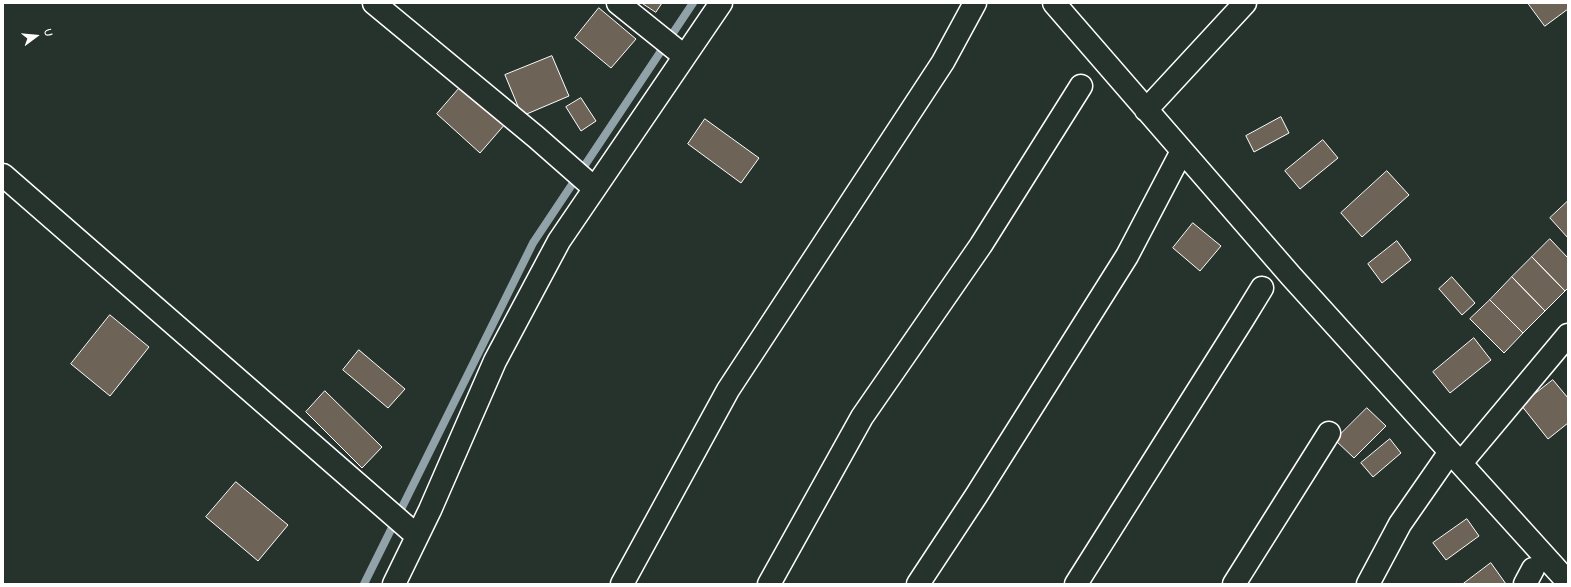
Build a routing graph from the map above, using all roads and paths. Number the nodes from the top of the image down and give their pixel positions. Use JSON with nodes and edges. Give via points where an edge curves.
{"nodes":[{"id":1,"x":374,"y":3,"type":"edge"},
{"id":2,"x":618,"y":3,"type":"edge"},
{"id":3,"x":721,"y":3,"type":"edge"},
{"id":4,"x":975,"y":3,"type":"edge"},
{"id":5,"x":1054,"y":3,"type":"edge"},
{"id":6,"x":1245,"y":3,"type":"edge"},
{"id":7,"x":684,"y":56,"type":"junction"},
{"id":8,"x":1081,"y":86,"type":"dead end"},
{"id":9,"x":1146,"y":110,"type":"junction"},
{"id":10,"x":1182,"y":151,"type":"junction"},
{"id":11,"x":3,"y":175,"type":"edge"},
{"id":12,"x":594,"y":188,"type":"junction"},
{"id":13,"x":1262,"y":288,"type":"dead end"},
{"id":14,"x":1568,"y":335,"type":"edge"},
{"id":15,"x":1329,"y":433,"type":"dead end"},
{"id":16,"x":1456,"y":458,"type":"junction"},
{"id":17,"x":416,"y":536,"type":"junction"},
{"id":18,"x":1568,"y":582,"type":"edge"},
{"id":19,"x":395,"y":584,"type":"edge"},
{"id":20,"x":622,"y":584,"type":"edge"},
{"id":21,"x":769,"y":584,"type":"edge"},
{"id":22,"x":918,"y":584,"type":"edge"},
{"id":23,"x":1076,"y":584,"type":"edge"},
{"id":24,"x":1234,"y":584,"type":"edge"},
{"id":25,"x":1368,"y":584,"type":"edge"}],
"edges":[{"from":1,"to":12,"type":"street"},
{"from":2,"to":7,"type":"street"},
{"from":3,"to":7,"type":"street"},
{"from":4,"to":20,"type":"street","via":[[943,62],[728,390]]},
{"from":5,"to":9,"type":"street"},
{"from":6,"to":9,"type":"street"},
{"from":7,"to":12,"type":"street"},
{"from":8,"to":21,"type":"street","via":[[981,246],[862,417]]},
{"from":9,"to":10,"type":"street"},
{"from":10,"to":16,"type":"street"},
{"from":10,"to":22,"type":"street","via":[[1127,256]]},
{"from":11,"to":17,"type":"street"},
{"from":12,"to":17,"type":"street","via":[[559,241],[495,361],[430,510]]},
{"from":13,"to":23,"type":"street"},
{"from":14,"to":16,"type":"street"},
{"from":15,"to":24,"type":"street"},
{"from":16,"to":18,"type":"street"},
{"from":16,"to":25,"type":"street","via":[[1400,524]]},
{"from":17,"to":19,"type":"street"}]}
